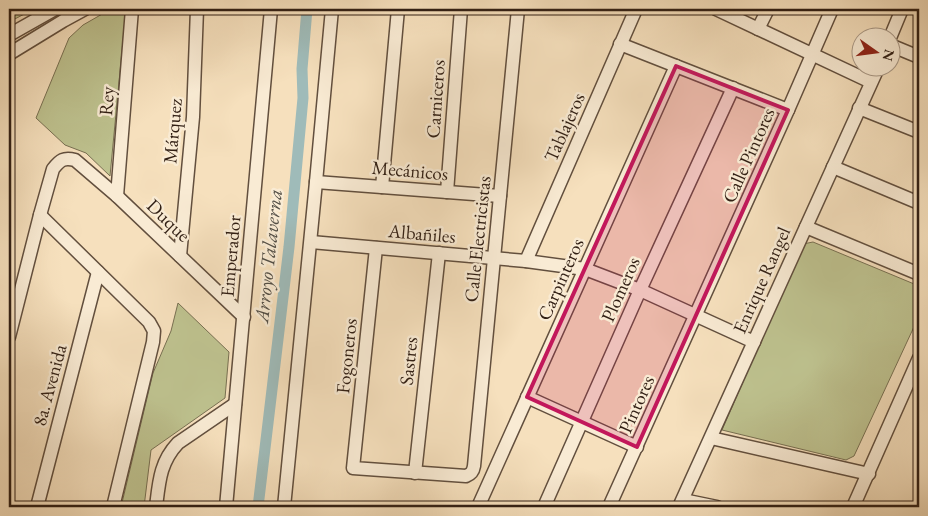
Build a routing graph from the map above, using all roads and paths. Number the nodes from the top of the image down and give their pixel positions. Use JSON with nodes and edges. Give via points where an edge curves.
{"nodes":[{"id":1,"x":55,"y":9,"type":"edge"},
{"id":2,"x":85,"y":9,"type":"edge"},
{"id":3,"x":132,"y":9,"type":"edge"},
{"id":4,"x":197,"y":9,"type":"edge"},
{"id":5,"x":272,"y":9,"type":"edge"},
{"id":6,"x":332,"y":9,"type":"edge"},
{"id":7,"x":398,"y":9,"type":"edge"},
{"id":8,"x":461,"y":9,"type":"edge"},
{"id":9,"x":518,"y":9,"type":"edge"},
{"id":10,"x":636,"y":9,"type":"edge"},
{"id":11,"x":716,"y":9,"type":"edge"},
{"id":12,"x":768,"y":9,"type":"edge"},
{"id":13,"x":832,"y":9,"type":"edge"},
{"id":14,"x":902,"y":9,"type":"edge"},
{"id":15,"x":894,"y":28,"type":"edge"},
{"id":16,"x":758,"y":30,"type":"junction"},
{"id":17,"x":9,"y":35,"type":"edge"},
{"id":18,"x":620,"y":44,"type":"junction"},
{"id":19,"x":900,"y":50,"type":"edge"},
{"id":20,"x":9,"y":54,"type":"edge"},
{"id":21,"x":812,"y":55,"type":"junction"},
{"id":22,"x":919,"y":57,"type":"edge"},
{"id":23,"x":676,"y":66,"type":"junction"},
{"id":24,"x":873,"y":78,"type":"edge"},
{"id":25,"x":871,"y":82,"type":"junction"},
{"id":26,"x":733,"y":88,"type":"junction"},
{"id":27,"x":860,"y":108,"type":"junction"},
{"id":28,"x":788,"y":110,"type":"junction"},
{"id":29,"x":919,"y":132,"type":"edge"},
{"id":30,"x":833,"y":167,"type":"junction"},
{"id":31,"x":316,"y":182,"type":"junction"},
{"id":32,"x":382,"y":187,"type":"junction"},
{"id":33,"x":447,"y":192,"type":"junction"},
{"id":34,"x":117,"y":196,"type":"junction"},
{"id":35,"x":500,"y":196,"type":"junction"},
{"id":36,"x":919,"y":203,"type":"edge"},
{"id":37,"x":40,"y":216,"type":"junction"},
{"id":38,"x":806,"y":227,"type":"junction"},
{"id":39,"x":311,"y":242,"type":"junction"},
{"id":40,"x":376,"y":248,"type":"junction"},
{"id":41,"x":439,"y":253,"type":"junction"},
{"id":42,"x":180,"y":256,"type":"junction"},
{"id":43,"x":494,"y":258,"type":"junction"},
{"id":44,"x":526,"y":261,"type":"junction"},
{"id":45,"x":585,"y":268,"type":"junction"},
{"id":46,"x":98,"y":272,"type":"junction"},
{"id":47,"x":919,"y":274,"type":"edge"},
{"id":48,"x":640,"y":290,"type":"junction"},
{"id":49,"x":12,"y":312,"type":"edge"},
{"id":50,"x":696,"y":316,"type":"junction"},
{"id":51,"x":244,"y":317,"type":"junction"},
{"id":52,"x":9,"y":337,"type":"edge"},
{"id":53,"x":754,"y":342,"type":"junction"},
{"id":54,"x":919,"y":358,"type":"edge"},
{"id":55,"x":527,"y":397,"type":"junction"},
{"id":56,"x":235,"y":404,"type":"junction"},
{"id":57,"x":580,"y":422,"type":"junction"},
{"id":58,"x":711,"y":438,"type":"junction"},
{"id":59,"x":637,"y":446,"type":"junction"},
{"id":60,"x":415,"y":473,"type":"junction"},
{"id":61,"x":868,"y":474,"type":"junction"},
{"id":62,"x":681,"y":503,"type":"edge"},
{"id":63,"x":37,"y":507,"type":"edge"},
{"id":64,"x":113,"y":507,"type":"edge"},
{"id":65,"x":156,"y":507,"type":"edge"},
{"id":66,"x":226,"y":507,"type":"edge"},
{"id":67,"x":284,"y":507,"type":"edge"},
{"id":68,"x":478,"y":507,"type":"edge"},
{"id":69,"x":544,"y":507,"type":"edge"},
{"id":70,"x":609,"y":507,"type":"edge"},
{"id":71,"x":718,"y":507,"type":"edge"},
{"id":72,"x":853,"y":507,"type":"edge"}],
"edges":[{"from":1,"to":17,"type":"street"},
{"from":2,"to":20,"type":"street"},
{"from":3,"to":34,"type":"street","name":"Rey"},
{"from":4,"to":42,"type":"street","name":"Márquez","via":[[193,117]]},
{"from":5,"to":51,"type":"street","name":"Emperador"},
{"from":6,"to":31,"type":"street"},
{"from":7,"to":32,"type":"street"},
{"from":8,"to":33,"type":"street","name":"Carniceros"},
{"from":9,"to":35,"type":"street","name":"Calle Electricistas"},
{"from":10,"to":18,"type":"street","name":"Tablajeros"},
{"from":11,"to":16,"type":"street"},
{"from":12,"to":16,"type":"street"},
{"from":13,"to":21,"type":"street","name":"Calle Pintores"},
{"from":14,"to":15,"type":"street"},
{"from":16,"to":21,"type":"street"},
{"from":18,"to":23,"type":"street"},
{"from":18,"to":44,"type":"street","name":"Tablajeros"},
{"from":19,"to":22,"type":"street"},
{"from":21,"to":25,"type":"street"},
{"from":21,"to":28,"type":"street","name":"Calle Pintores"},
{"from":23,"to":26,"type":"street"},
{"from":23,"to":45,"type":"street","name":"Carpinteros"},
{"from":24,"to":25,"type":"street","name":"Enrique Rangel"},
{"from":25,"to":27,"type":"street","name":"Enrique Rangel"},
{"from":26,"to":28,"type":"street"},
{"from":26,"to":48,"type":"street","name":"Plomeros"},
{"from":27,"to":29,"type":"street"},
{"from":27,"to":30,"type":"street","name":"Enrique Rangel"},
{"from":28,"to":50,"type":"street","name":"Calle Pintores"},
{"from":30,"to":36,"type":"street"},
{"from":30,"to":38,"type":"street","name":"Enrique Rangel"},
{"from":31,"to":32,"type":"street","name":"Mecánicos"},
{"from":31,"to":39,"type":"street"},
{"from":32,"to":33,"type":"street","name":"Mecánicos"},
{"from":33,"to":35,"type":"street","name":"Mecánicos"},
{"from":34,"to":37,"type":"street","name":"Duque","via":[[75,160],[63,159],[53,169]]},
{"from":34,"to":42,"type":"street","name":"Duque"},
{"from":35,"to":43,"type":"street","name":"Calle Electricistas"},
{"from":37,"to":46,"type":"street"},
{"from":37,"to":49,"type":"street"},
{"from":38,"to":47,"type":"street"},
{"from":38,"to":53,"type":"street","name":"Enrique Rangel"},
{"from":39,"to":40,"type":"street","name":"Albañiles"},
{"from":39,"to":67,"type":"street"},
{"from":40,"to":41,"type":"street","name":"Albañiles"},
{"from":40,"to":60,"type":"street","name":"Fogoneros","via":[[354,468]]},
{"from":41,"to":43,"type":"street","name":"Albañiles"},
{"from":41,"to":60,"type":"street","name":"Sastres"},
{"from":42,"to":51,"type":"street","name":"Duque"},
{"from":43,"to":44,"type":"street","name":"Albañiles"},
{"from":43,"to":60,"type":"street","name":"Calle Electricistas","via":[[472,473],[466,476]]},
{"from":44,"to":45,"type":"street","name":"Albañiles"},
{"from":45,"to":48,"type":"street","name":"Albañiles"},
{"from":45,"to":55,"type":"street","name":"Carpinteros"},
{"from":46,"to":63,"type":"street","name":"8a. Avenida"},
{"from":46,"to":64,"type":"street","via":[[149,322],[154,331]]},
{"from":48,"to":50,"type":"street","name":"Albañiles"},
{"from":48,"to":57,"type":"street","name":"Plomeros"},
{"from":49,"to":52,"type":"street"},
{"from":50,"to":53,"type":"street","name":"Albañiles"},
{"from":50,"to":59,"type":"street","name":"Pintores"},
{"from":51,"to":56,"type":"street","name":"Emperador"},
{"from":53,"to":58,"type":"street","name":"Enrique Rangel"},
{"from":54,"to":61,"type":"street"},
{"from":55,"to":57,"type":"street"},
{"from":55,"to":68,"type":"street","name":"Carpinteros"},
{"from":56,"to":65,"type":"street","via":[[172,450],[162,468]]},
{"from":56,"to":66,"type":"street","name":"Emperador"},
{"from":57,"to":59,"type":"street"},
{"from":57,"to":69,"type":"street","name":"Plomeros"},
{"from":58,"to":61,"type":"street"},
{"from":58,"to":62,"type":"street","name":"Enrique Rangel"},
{"from":59,"to":70,"type":"street","name":"Pintores"},
{"from":61,"to":72,"type":"street"},
{"from":62,"to":71,"type":"street"}]}
